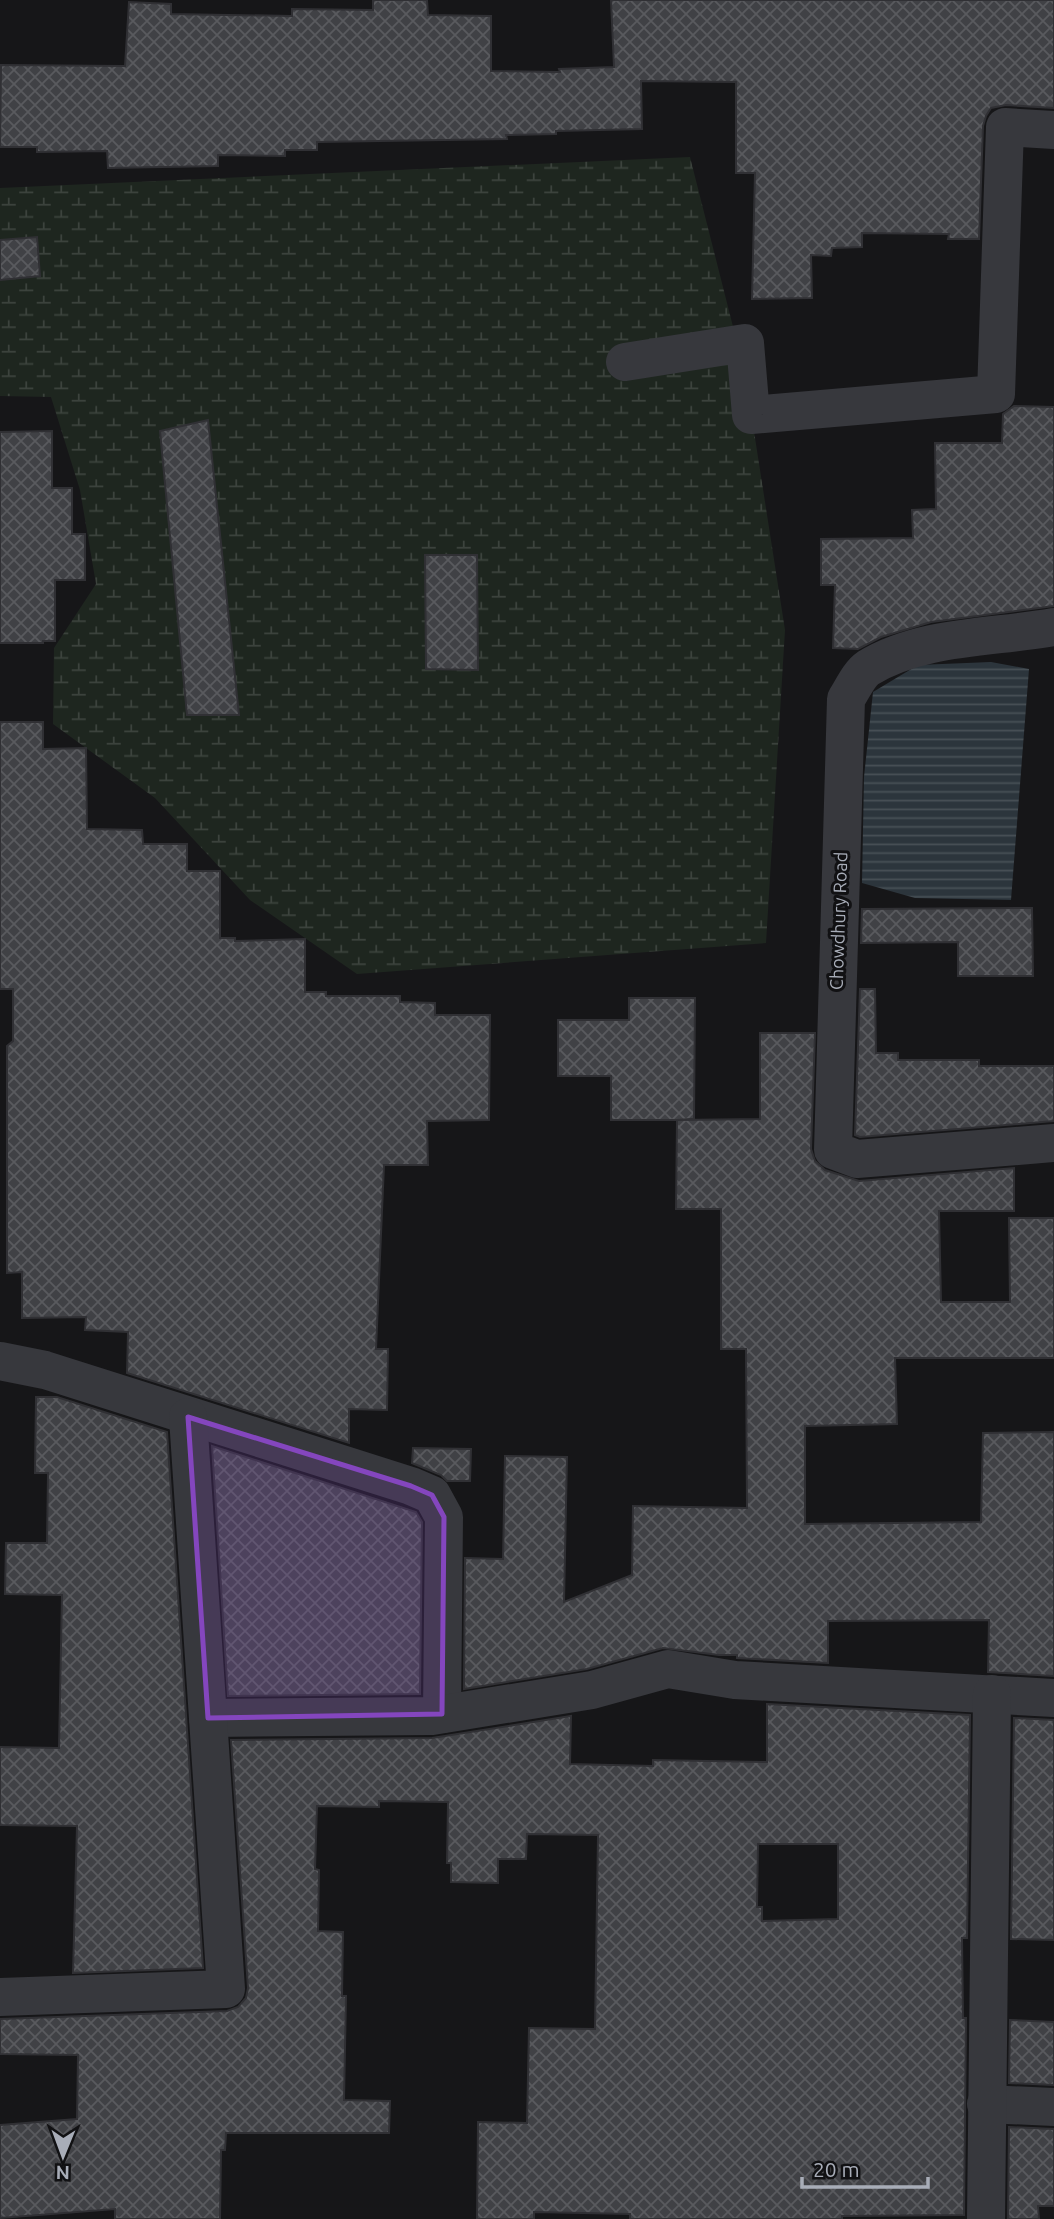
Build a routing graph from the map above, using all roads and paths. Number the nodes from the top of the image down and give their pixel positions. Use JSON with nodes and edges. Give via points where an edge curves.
{"nodes":[{"id":1,"x":1054,"y":130,"type":"edge"},
{"id":2,"x":625,"y":362,"type":"dead end"},
{"id":3,"x":1054,"y":627,"type":"edge"},
{"id":4,"x":1054,"y":1143,"type":"edge"},
{"id":5,"x":0,"y":1362,"type":"edge"},
{"id":6,"x":188,"y":1416,"type":"junction"},
{"id":7,"x":992,"y":1695,"type":"junction"},
{"id":8,"x":1054,"y":1698,"type":"edge"},
{"id":9,"x":442,"y":1714,"type":"junction"},
{"id":10,"x":208,"y":1718,"type":"junction"},
{"id":11,"x":0,"y":1997,"type":"edge"},
{"id":12,"x":986,"y":2104,"type":"junction"},
{"id":13,"x":1054,"y":2107,"type":"edge"},
{"id":14,"x":986,"y":2219,"type":"edge"}],
"edges":[{"from":1,"to":2,"type":"street","via":[[1005,127],[996,394],[751,415],[745,343]]},
{"from":3,"to":4,"type":"street","name":"Chowdhury Road","via":[[910,650],[865,669],[846,699],[833,1150],[858,1160]]},
{"from":5,"to":6,"type":"street","via":[[44,1370]]},
{"from":6,"to":9,"type":"street","via":[[432,1495],[444,1517]]},
{"from":6,"to":10,"type":"street"},
{"from":7,"to":8,"type":"street"},
{"from":7,"to":9,"type":"street","via":[[735,1680],[668,1669],[592,1690]]},
{"from":7,"to":12,"type":"street"},
{"from":9,"to":10,"type":"street"},
{"from":10,"to":11,"type":"street","via":[[226,1989]]},
{"from":12,"to":13,"type":"street"},
{"from":12,"to":14,"type":"street"}]}
